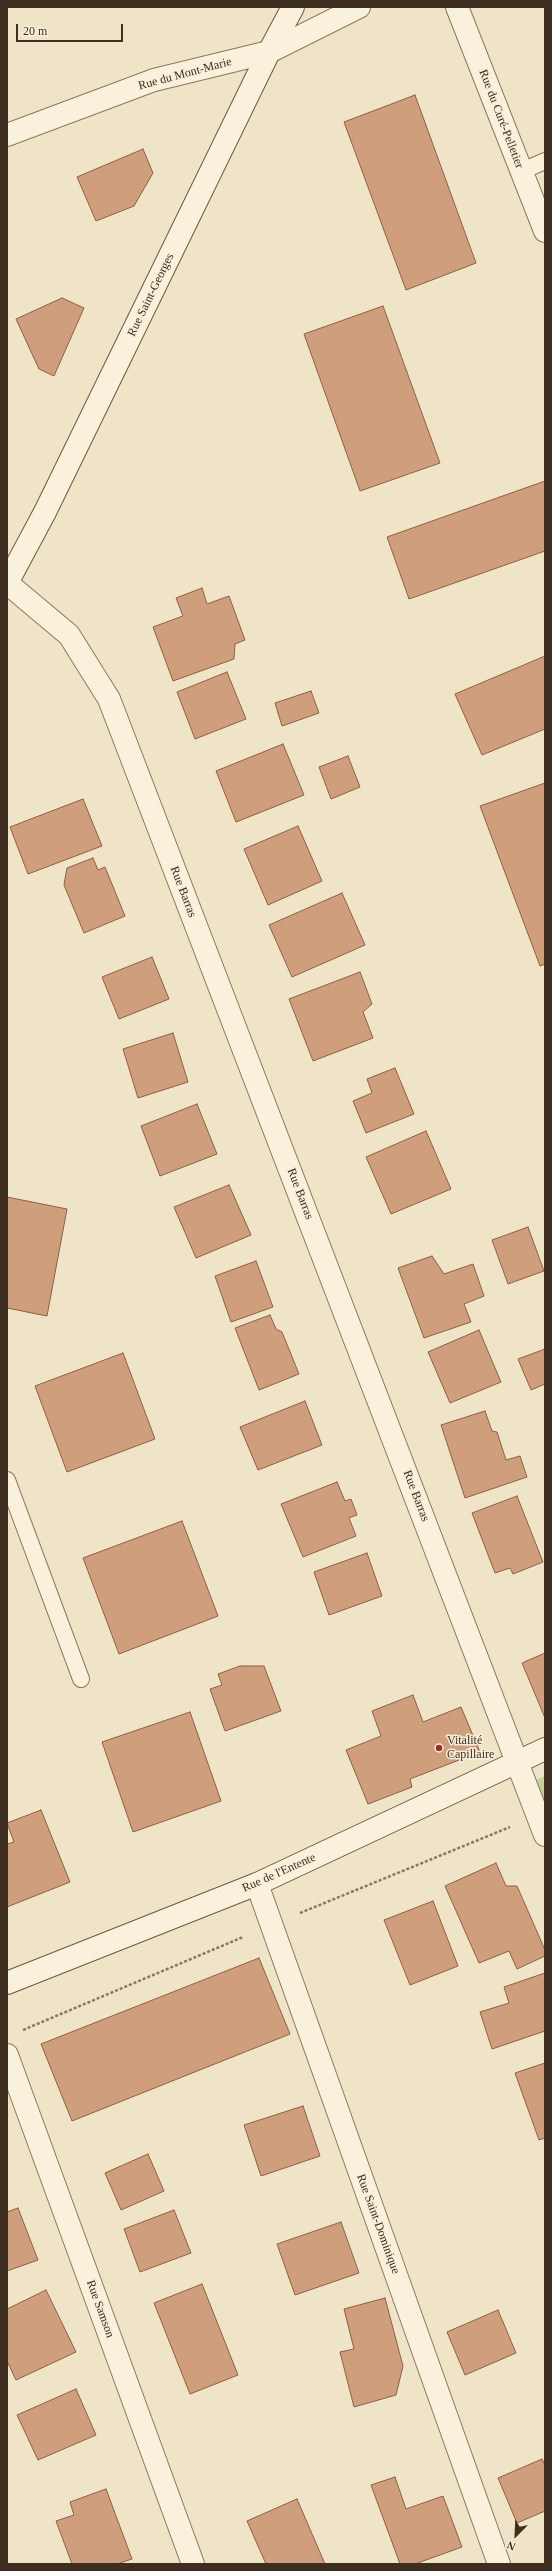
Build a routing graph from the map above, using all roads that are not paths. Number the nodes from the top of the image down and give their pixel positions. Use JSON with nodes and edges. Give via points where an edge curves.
{"nodes":[{"id":1,"x":293,"y":7,"type":"edge"},
{"id":2,"x":359,"y":7,"type":"edge"},
{"id":3,"x":457,"y":7,"type":"edge"},
{"id":4,"x":269,"y":52,"type":"junction"},
{"id":5,"x":7,"y":135,"type":"edge"},
{"id":6,"x":545,"y":161,"type":"edge"},
{"id":7,"x":522,"y":171,"type":"junction"},
{"id":8,"x":545,"y":231,"type":"edge"},
{"id":9,"x":7,"y":583,"type":"edge"},
{"id":10,"x":7,"y":1480,"type":"edge"},
{"id":11,"x":81,"y":1679,"type":"dead end"},
{"id":12,"x":545,"y":1749,"type":"edge"},
{"id":13,"x":518,"y":1761,"type":"junction"},
{"id":14,"x":545,"y":1835,"type":"edge"},
{"id":15,"x":257,"y":1884,"type":"junction"},
{"id":16,"x":7,"y":1983,"type":"edge"},
{"id":17,"x":7,"y":2055,"type":"edge"},
{"id":18,"x":193,"y":2564,"type":"edge"},
{"id":19,"x":499,"y":2564,"type":"edge"}],
"edges":[{"from":1,"to":4,"type":"street","name":"Rue Saint-Georges"},
{"from":2,"to":4,"type":"street","name":"Rue du Mont-Marie"},
{"from":3,"to":7,"type":"street","name":"Rue du Curé-Pelletier"},
{"from":4,"to":5,"type":"street","name":"Rue du Mont-Marie","via":[[154,80]]},
{"from":4,"to":9,"type":"street","name":"Rue Saint-Georges","via":[[48,505]]},
{"from":6,"to":7,"type":"lane"},
{"from":7,"to":8,"type":"street","name":"Rue du Curé-Pelletier"},
{"from":9,"to":13,"type":"street","name":"Rue Barras","via":[[69,635],[109,699]]},
{"from":10,"to":11,"type":"lane"},
{"from":12,"to":13,"type":"street","name":"Rue de l'Entente"},
{"from":13,"to":14,"type":"street","name":"Rue Barras"},
{"from":13,"to":15,"type":"street","name":"Rue de l'Entente"},
{"from":15,"to":16,"type":"street","name":"Rue de l'Entente"},
{"from":15,"to":19,"type":"street","name":"Rue Saint-Dominique"},
{"from":17,"to":18,"type":"street","name":"Rue Samson"}]}
